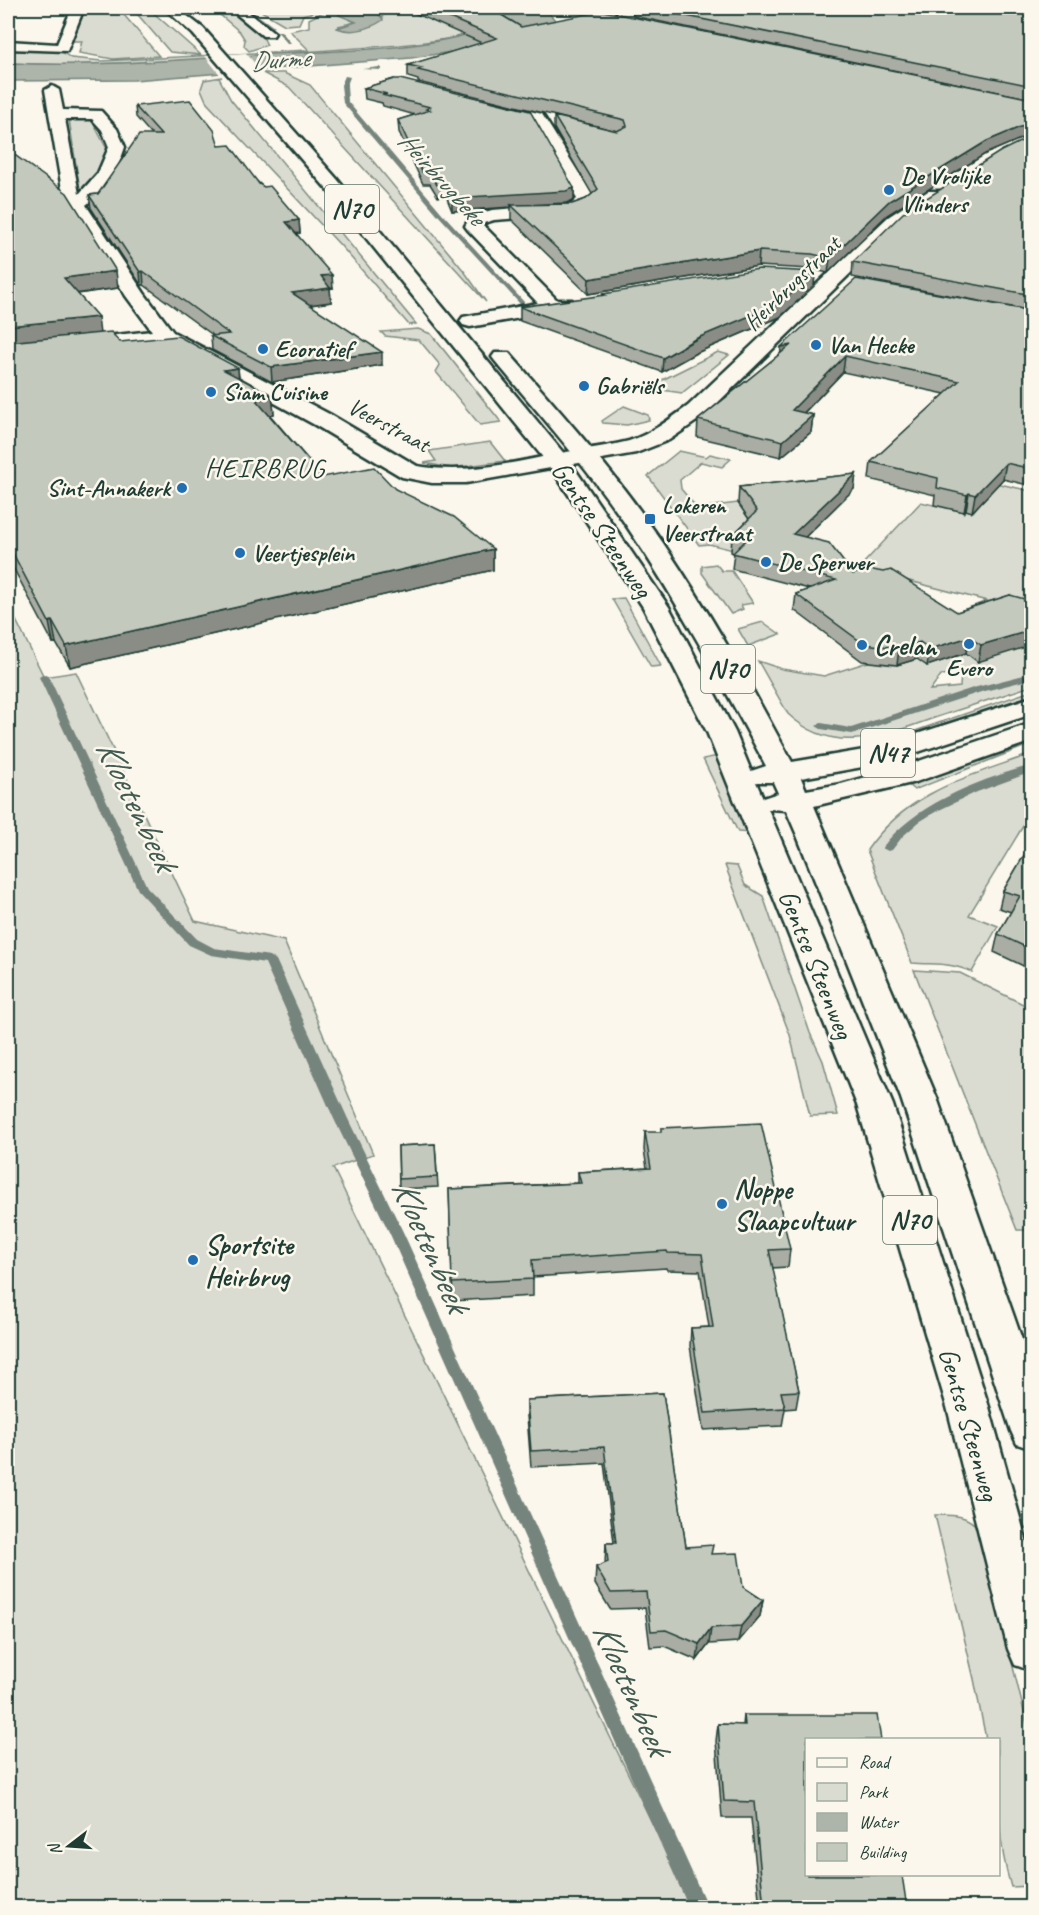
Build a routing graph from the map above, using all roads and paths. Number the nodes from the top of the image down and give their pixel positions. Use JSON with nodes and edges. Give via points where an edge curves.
{"nodes":[{"id":1,"x":78,"y":8,"type":"edge"},
{"id":2,"x":170,"y":8,"type":"edge"},
{"id":3,"x":188,"y":8,"type":"edge"},
{"id":4,"x":235,"y":8,"type":"edge"},
{"id":5,"x":614,"y":8,"type":"edge"},
{"id":6,"x":652,"y":28,"type":"edge"},
{"id":7,"x":268,"y":33,"type":"dead end"},
{"id":8,"x":8,"y":45,"type":"edge"},
{"id":9,"x":226,"y":53,"type":"junction"},
{"id":10,"x":245,"y":75,"type":"junction"},
{"id":11,"x":52,"y":90,"type":"dead end"},
{"id":12,"x":469,"y":101,"type":"edge"},
{"id":13,"x":58,"y":115,"type":"junction"},
{"id":14,"x":537,"y":117,"type":"junction"},
{"id":15,"x":560,"y":123,"type":"edge"},
{"id":16,"x":947,"y":186,"type":"edge"},
{"id":17,"x":77,"y":204,"type":"junction"},
{"id":18,"x":416,"y":260,"type":"dead end"},
{"id":19,"x":810,"y":277,"type":"edge"},
{"id":20,"x":844,"y":283,"type":"junction"},
{"id":21,"x":586,"y":301,"type":"edge"},
{"id":22,"x":552,"y":306,"type":"junction"},
{"id":23,"x":166,"y":336,"type":"junction"},
{"id":24,"x":8,"y":353,"type":"edge"},
{"id":25,"x":587,"y":456,"type":"junction"},
{"id":26,"x":558,"y":461,"type":"junction"},
{"id":27,"x":1032,"y":705,"type":"edge"},
{"id":28,"x":1032,"y":731,"type":"edge"},
{"id":29,"x":791,"y":787,"type":"junction"},
{"id":30,"x":746,"y":790,"type":"junction"},
{"id":31,"x":1032,"y":1431,"type":"edge"},
{"id":32,"x":1032,"y":1648,"type":"edge"}],
"edges":[{"from":1,"to":8,"type":"main road","via":[[62,48]]},
{"from":2,"to":9,"type":"main road","number":"N70"},
{"from":3,"to":9,"type":"main road","number":"N70","via":[[212,28]]},
{"from":4,"to":7,"type":"main road"},
{"from":5,"to":6,"type":"main road","via":[[599,15]]},
{"from":9,"to":10,"type":"main road","number":"N70"},
{"from":10,"to":18,"type":"main road","number":"N70"},
{"from":10,"to":26,"type":"main road","name":"Gentse Steenweg","number":"N70"},
{"from":11,"to":13,"type":"main road","name":"Veerstraat"},
{"from":12,"to":14,"type":"main road"},
{"from":13,"to":17,"type":"main road","name":"Veerstraat","via":[[71,195]]},
{"from":13,"to":17,"type":"main road","via":[[96,114],[110,129],[117,147],[99,187]]},
{"from":14,"to":15,"type":"main road"},
{"from":14,"to":22,"type":"main road","via":[[586,202],[567,210],[492,215],[477,220],[474,226]]},
{"from":16,"to":20,"type":"main road","name":"Heirbrugstraat","via":[[894,221]]},
{"from":17,"to":23,"type":"main road","name":"Veerstraat"},
{"from":19,"to":20,"type":"main road"},
{"from":20,"to":25,"type":"main road","name":"Heirbrugstraat","via":[[696,411],[661,435],[636,446]]},
{"from":21,"to":22,"type":"main road"},
{"from":22,"to":25,"type":"main road","name":"Gentse Steenweg","number":"N70","via":[[466,316]]},
{"from":23,"to":24,"type":"main road"},
{"from":23,"to":26,"type":"main road","name":"Veerstraat","via":[[410,472],[457,477]]},
{"from":25,"to":26,"type":"main road","name":"Veerstraat"},
{"from":25,"to":29,"type":"main road","name":"Gentse Steenweg","number":"N70","via":[[666,567],[719,653]]},
{"from":26,"to":30,"type":"main road","name":"Gentse Steenweg","number":"N70","via":[[656,607],[721,732]]},
{"from":27,"to":29,"type":"main road","number":"N47"},
{"from":28,"to":29,"type":"main road","number":"N47","via":[[893,779]]},
{"from":29,"to":30,"type":"main road","number":"N47"},
{"from":29,"to":31,"type":"main road","name":"Gentse Steenweg","number":"N70","via":[[919,1098]]},
{"from":30,"to":32,"type":"main road","name":"Gentse Steenweg","number":"N70","via":[[875,1105],[968,1407]]}]}
